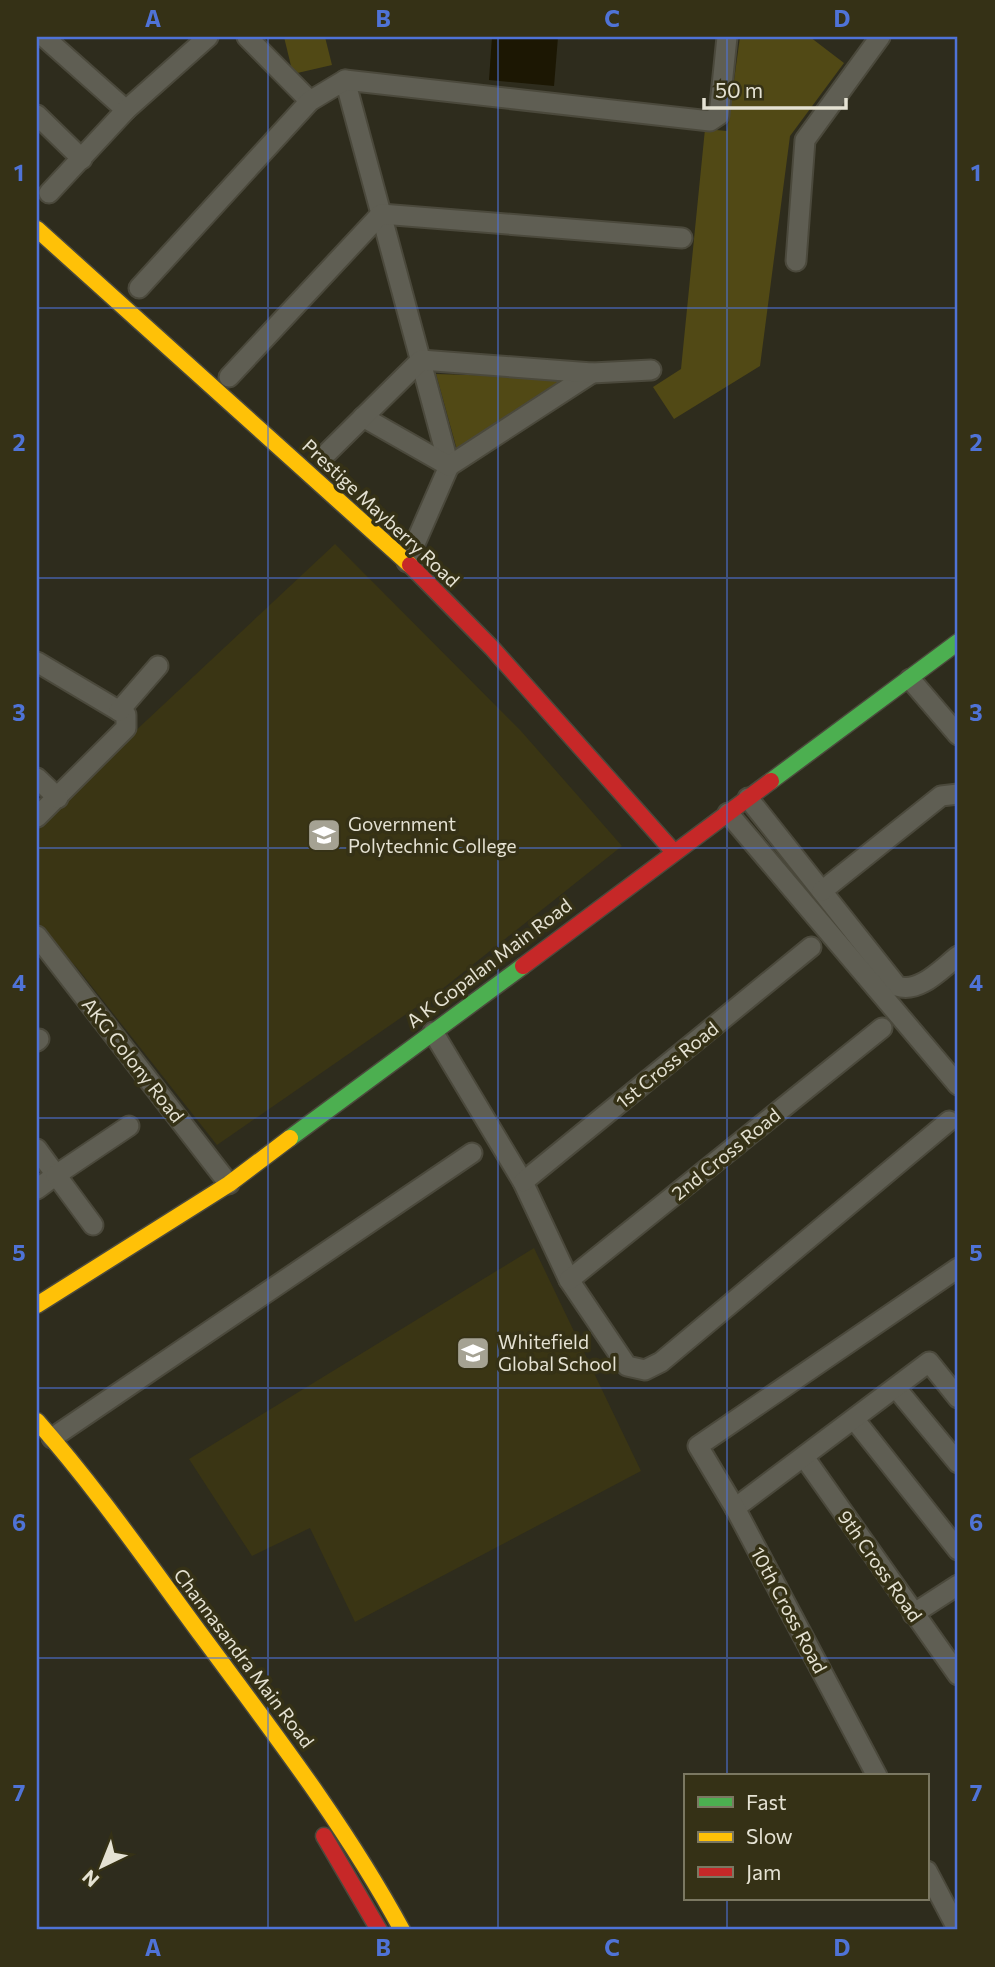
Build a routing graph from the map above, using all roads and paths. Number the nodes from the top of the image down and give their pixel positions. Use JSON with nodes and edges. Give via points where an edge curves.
{"nodes":[{"id":1,"x":44,"y":37,"type":"edge"},
{"id":2,"x":208,"y":37,"type":"edge"},
{"id":3,"x":247,"y":37,"type":"edge"},
{"id":4,"x":727,"y":37,"type":"edge"},
{"id":5,"x":880,"y":37,"type":"edge"},
{"id":6,"x":345,"y":79,"type":"junction"},
{"id":7,"x":310,"y":102,"type":"junction"},
{"id":8,"x":126,"y":110,"type":"junction"},
{"id":9,"x":37,"y":115,"type":"edge"},
{"id":10,"x":82,"y":159,"type":"junction"},
{"id":11,"x":49,"y":193,"type":"dead end"},
{"id":12,"x":381,"y":214,"type":"junction"},
{"id":13,"x":37,"y":229,"type":"edge"},
{"id":14,"x":682,"y":238,"type":"dead end"},
{"id":15,"x":796,"y":261,"type":"dead end"},
{"id":16,"x":139,"y":288,"type":"dead end"},
{"id":17,"x":421,"y":360,"type":"junction"},
{"id":18,"x":651,"y":370,"type":"dead end"},
{"id":19,"x":592,"y":373,"type":"junction"},
{"id":20,"x":229,"y":377,"type":"dead end"},
{"id":21,"x":363,"y":417,"type":"junction"},
{"id":22,"x":328,"y":452,"type":"dead end"},
{"id":23,"x":449,"y":466,"type":"junction"},
{"id":24,"x":407,"y":562,"type":"junction"},
{"id":25,"x":958,"y":642,"type":"edge"},
{"id":26,"x":37,"y":662,"type":"edge"},
{"id":27,"x":158,"y":666,"type":"dead end"},
{"id":28,"x":910,"y":679,"type":"junction"},
{"id":29,"x":120,"y":711,"type":"junction"},
{"id":30,"x":958,"y":735,"type":"edge"},
{"id":31,"x":37,"y":778,"type":"edge"},
{"id":32,"x":958,"y":794,"type":"edge"},
{"id":33,"x":58,"y":797,"type":"junction"},
{"id":34,"x":748,"y":798,"type":"junction"},
{"id":35,"x":728,"y":813,"type":"junction"},
{"id":36,"x":37,"y":817,"type":"edge"},
{"id":37,"x":673,"y":851,"type":"junction"},
{"id":38,"x":822,"y":891,"type":"junction"},
{"id":39,"x":37,"y":936,"type":"edge"},
{"id":40,"x":811,"y":947,"type":"dead end"},
{"id":41,"x":958,"y":956,"type":"edge"},
{"id":42,"x":882,"y":1028,"type":"dead end"},
{"id":43,"x":433,"y":1032,"type":"junction"},
{"id":44,"x":958,"y":1086,"type":"edge"},
{"id":45,"x":948,"y":1121,"type":"dead end"},
{"id":46,"x":129,"y":1126,"type":"dead end"},
{"id":47,"x":37,"y":1149,"type":"edge"},
{"id":48,"x":472,"y":1153,"type":"dead end"},
{"id":49,"x":56,"y":1175,"type":"junction"},
{"id":50,"x":523,"y":1182,"type":"junction"},
{"id":51,"x":229,"y":1184,"type":"junction"},
{"id":52,"x":37,"y":1189,"type":"edge"},
{"id":53,"x":93,"y":1225,"type":"dead end"},
{"id":54,"x":958,"y":1268,"type":"edge"},
{"id":55,"x":569,"y":1280,"type":"junction"},
{"id":56,"x":37,"y":1305,"type":"edge"},
{"id":57,"x":896,"y":1388,"type":"junction"},
{"id":58,"x":958,"y":1398,"type":"edge"},
{"id":59,"x":854,"y":1419,"type":"junction"},
{"id":60,"x":37,"y":1421,"type":"edge"},
{"id":61,"x":52,"y":1438,"type":"junction"},
{"id":62,"x":804,"y":1457,"type":"junction"},
{"id":63,"x":958,"y":1463,"type":"edge"},
{"id":64,"x":735,"y":1508,"type":"junction"},
{"id":65,"x":958,"y":1550,"type":"edge"},
{"id":66,"x":958,"y":1585,"type":"edge"},
{"id":67,"x":913,"y":1614,"type":"junction"},
{"id":68,"x":958,"y":1675,"type":"edge"},
{"id":69,"x":876,"y":1774,"type":"edge"},
{"id":70,"x":318,"y":1826,"type":"dead end"},
{"id":71,"x":928,"y":1873,"type":"edge"},
{"id":72,"x":958,"y":1928,"type":"edge"},
{"id":73,"x":379,"y":1930,"type":"edge"},
{"id":74,"x":402,"y":1930,"type":"edge"}],
"edges":[{"from":1,"to":8,"type":"street"},
{"from":2,"to":8,"type":"street"},
{"from":3,"to":7,"type":"street"},
{"from":4,"to":6,"type":"street","via":[[719,115],[710,121]]},
{"from":5,"to":15,"type":"street","via":[[805,140]]},
{"from":6,"to":7,"type":"street"},
{"from":6,"to":12,"type":"street"},
{"from":7,"to":16,"type":"street"},
{"from":8,"to":10,"type":"street"},
{"from":9,"to":10,"type":"street"},
{"from":10,"to":11,"type":"street"},
{"from":12,"to":14,"type":"street"},
{"from":12,"to":17,"type":"street"},
{"from":12,"to":20,"type":"street"},
{"from":13,"to":24,"type":"street","name":"Prestige Mayberry Road"},
{"from":17,"to":19,"type":"street"},
{"from":17,"to":21,"type":"street"},
{"from":17,"to":23,"type":"street"},
{"from":18,"to":19,"type":"street"},
{"from":19,"to":23,"type":"street"},
{"from":21,"to":22,"type":"street"},
{"from":21,"to":23,"type":"street"},
{"from":23,"to":24,"type":"street"},
{"from":24,"to":37,"type":"street","name":"Prestige Mayberry Road","via":[[492,648]]},
{"from":25,"to":28,"type":"street","name":"A K Gopalan Main Road"},
{"from":26,"to":29,"type":"street"},
{"from":27,"to":29,"type":"street"},
{"from":28,"to":30,"type":"street"},
{"from":28,"to":34,"type":"street","name":"A K Gopalan Main Road"},
{"from":29,"to":33,"type":"street","via":[[126,715],[127,728]]},
{"from":31,"to":33,"type":"street"},
{"from":32,"to":38,"type":"street","via":[[941,796]]},
{"from":33,"to":36,"type":"street"},
{"from":34,"to":35,"type":"street","name":"A K Gopalan Main Road"},
{"from":34,"to":38,"type":"street"},
{"from":35,"to":37,"type":"street","name":"A K Gopalan Main Road"},
{"from":35,"to":44,"type":"street"},
{"from":37,"to":43,"type":"street","name":"A K Gopalan Main Road"},
{"from":38,"to":41,"type":"street","via":[[897,986],[907,990],[919,985]]},
{"from":39,"to":51,"type":"street","name":"AKG Colony Road"},
{"from":40,"to":50,"type":"street","name":"1st Cross Road"},
{"from":42,"to":55,"type":"street","name":"2nd Cross Road"},
{"from":43,"to":50,"type":"street"},
{"from":43,"to":51,"type":"street","name":"A K Gopalan Main Road"},
{"from":45,"to":55,"type":"street","via":[[661,1362],[645,1370],[626,1366]]},
{"from":46,"to":49,"type":"street"},
{"from":47,"to":49,"type":"street"},
{"from":48,"to":61,"type":"street"},
{"from":49,"to":52,"type":"street"},
{"from":49,"to":53,"type":"street"},
{"from":50,"to":55,"type":"street"},
{"from":51,"to":56,"type":"street","name":"A K Gopalan Main Road"},
{"from":54,"to":64,"type":"street","name":"10th Cross Road","via":[[698,1446]]},
{"from":57,"to":58,"type":"street","via":[[929,1362]]},
{"from":57,"to":59,"type":"street"},
{"from":57,"to":63,"type":"street"},
{"from":59,"to":62,"type":"street"},
{"from":59,"to":65,"type":"street"},
{"from":60,"to":61,"type":"street","name":"Channasandra Main Road"},
{"from":61,"to":74,"type":"street","name":"Channasandra Main Road","via":[[326,1803]]},
{"from":62,"to":64,"type":"street"},
{"from":62,"to":67,"type":"street","name":"9th Cross Road"},
{"from":64,"to":69,"type":"street","name":"10th Cross Road"},
{"from":66,"to":67,"type":"street"},
{"from":67,"to":68,"type":"street","name":"9th Cross Road"},
{"from":70,"to":73,"type":"street"},
{"from":71,"to":72,"type":"street"}]}
